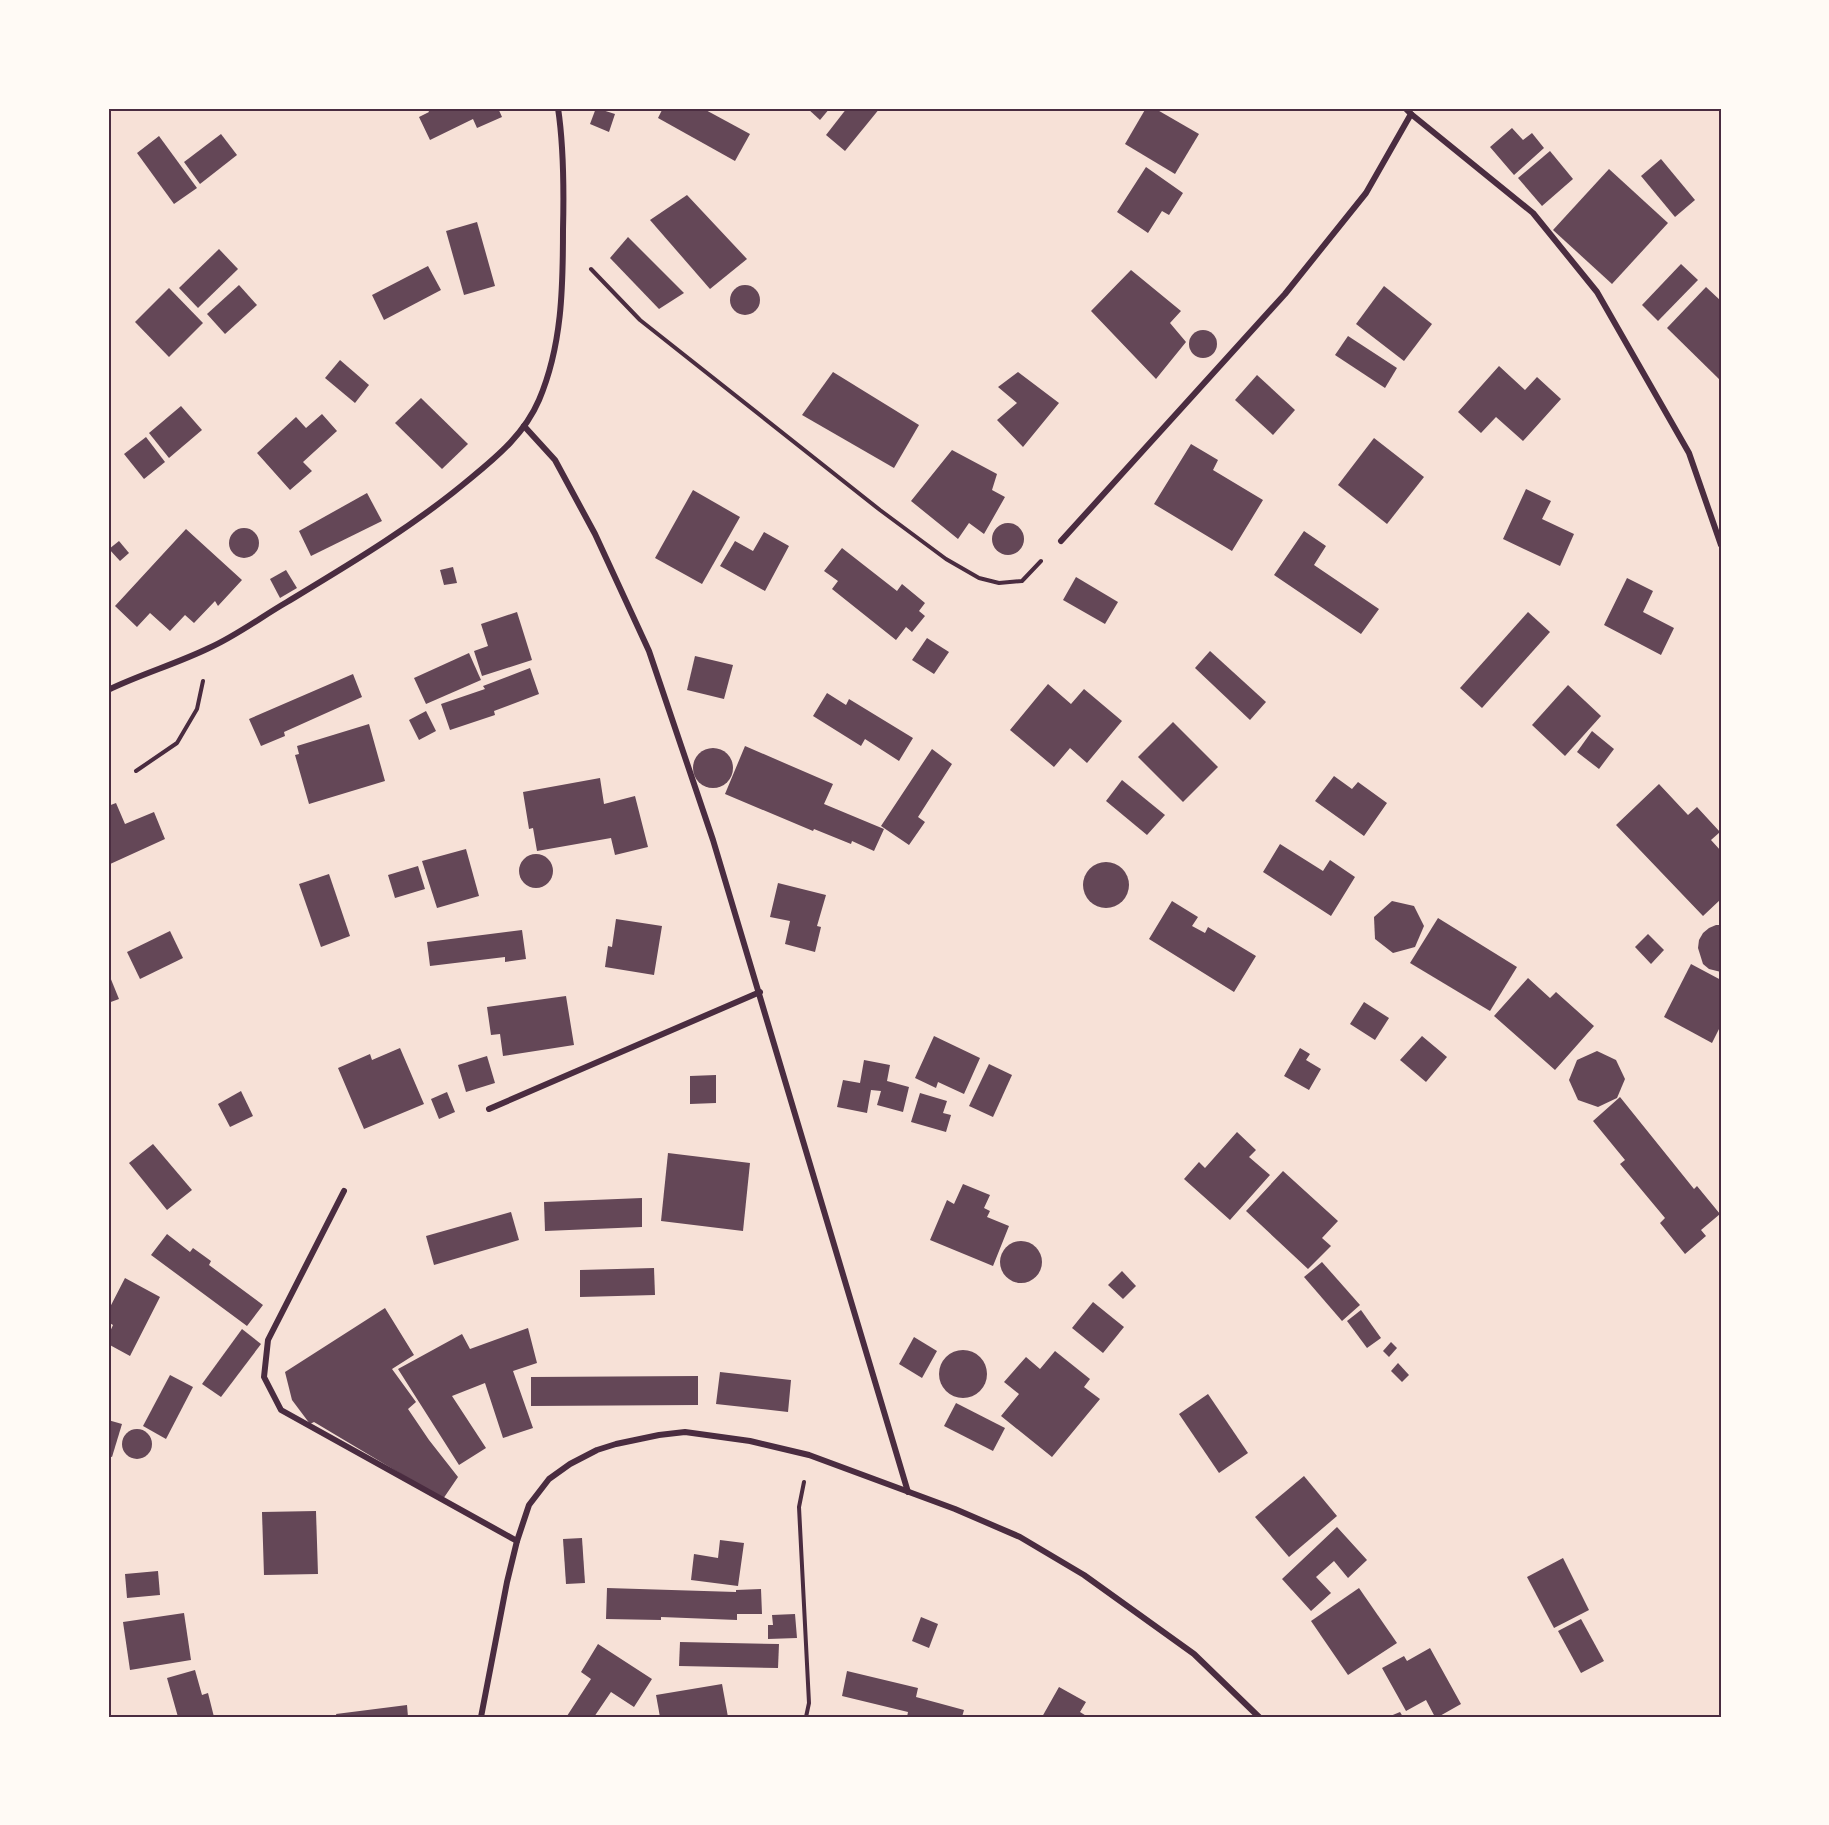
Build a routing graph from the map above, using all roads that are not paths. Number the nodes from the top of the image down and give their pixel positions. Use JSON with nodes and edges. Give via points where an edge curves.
{"nodes":[{"id":1,"x":558,"y":108,"type":"edge"},
{"id":2,"x":1405,"y":108,"type":"edge"},
{"id":3,"x":1411,"y":114,"type":"junction"},
{"id":4,"x":524,"y":426,"type":"junction"},
{"id":5,"x":1060,"y":541,"type":"road end"},
{"id":6,"x":1721,"y":544,"type":"edge"},
{"id":7,"x":108,"y":690,"type":"edge"},
{"id":8,"x":760,"y":992,"type":"junction"},
{"id":9,"x":489,"y":1109,"type":"dead end"},
{"id":10,"x":344,"y":1191,"type":"dead end"},
{"id":11,"x":908,"y":1492,"type":"junction"},
{"id":12,"x":517,"y":1541,"type":"junction"},
{"id":13,"x":481,"y":1717,"type":"edge"},
{"id":14,"x":1259,"y":1717,"type":"edge"}],
"edges":[{"from":1,"to":4,"type":"street","via":[[563,161],[564,275],[558,337],[539,401]]},
{"from":2,"to":3,"type":"street"},
{"from":3,"to":5,"type":"street","via":[[1366,194],[1285,294]]},
{"from":3,"to":6,"type":"street","via":[[1533,213],[1597,292],[1689,453]]},
{"from":4,"to":7,"type":"street","via":[[504,450],[453,493],[333,574],[210,648]]},
{"from":4,"to":8,"type":"street","via":[[555,460],[595,534],[649,651]]},
{"from":8,"to":9,"type":"street"},
{"from":8,"to":11,"type":"street"},
{"from":10,"to":12,"type":"street","via":[[268,1340],[264,1377],[281,1410]]},
{"from":11,"to":12,"type":"street","via":[[809,1455],[750,1441],[685,1432],[659,1435],[597,1450],[549,1479],[529,1505]]},
{"from":11,"to":14,"type":"street","via":[[1020,1537],[1084,1575],[1194,1654]]},
{"from":12,"to":13,"type":"street"}]}
